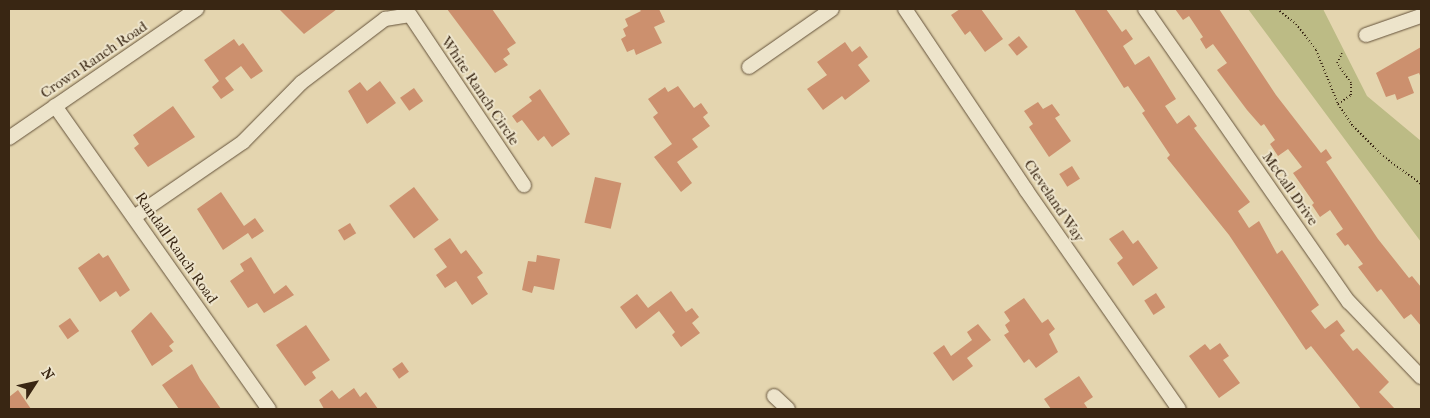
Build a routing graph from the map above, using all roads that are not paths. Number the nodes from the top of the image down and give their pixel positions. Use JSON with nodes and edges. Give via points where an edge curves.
{"nodes":[{"id":1,"x":197,"y":9,"type":"edge"},
{"id":2,"x":832,"y":9,"type":"edge"},
{"id":3,"x":905,"y":9,"type":"edge"},
{"id":4,"x":1144,"y":9,"type":"edge"},
{"id":5,"x":412,"y":12,"type":"edge"},
{"id":6,"x":1421,"y":16,"type":"edge"},
{"id":7,"x":1366,"y":35,"type":"dead end"},
{"id":8,"x":749,"y":67,"type":"dead end"},
{"id":9,"x":55,"y":106,"type":"junction"},
{"id":10,"x":9,"y":138,"type":"edge"},
{"id":11,"x":524,"y":185,"type":"dead end"},
{"id":12,"x":134,"y":217,"type":"junction"},
{"id":13,"x":1421,"y":378,"type":"edge"},
{"id":14,"x":774,"y":396,"type":"dead end"},
{"id":15,"x":269,"y":409,"type":"edge"},
{"id":16,"x":788,"y":409,"type":"edge"},
{"id":17,"x":1179,"y":409,"type":"edge"}],
"edges":[{"from":1,"to":9,"type":"street","name":"Crown Ranch Road"},
{"from":2,"to":8,"type":"street"},
{"from":3,"to":17,"type":"street","name":"Cleveland Way"},
{"from":4,"to":13,"type":"street","name":"McCall Drive","via":[[1349,302]]},
{"from":5,"to":11,"type":"street","name":"White Ranch Circle"},
{"from":5,"to":12,"type":"street","via":[[385,19],[301,83],[243,142]]},
{"from":6,"to":7,"type":"street"},
{"from":9,"to":10,"type":"street","name":"Crown Ranch Road"},
{"from":9,"to":12,"type":"street","name":"Randall Ranch Road"},
{"from":12,"to":15,"type":"street","name":"Randall Ranch Road"},
{"from":14,"to":16,"type":"street"}]}
